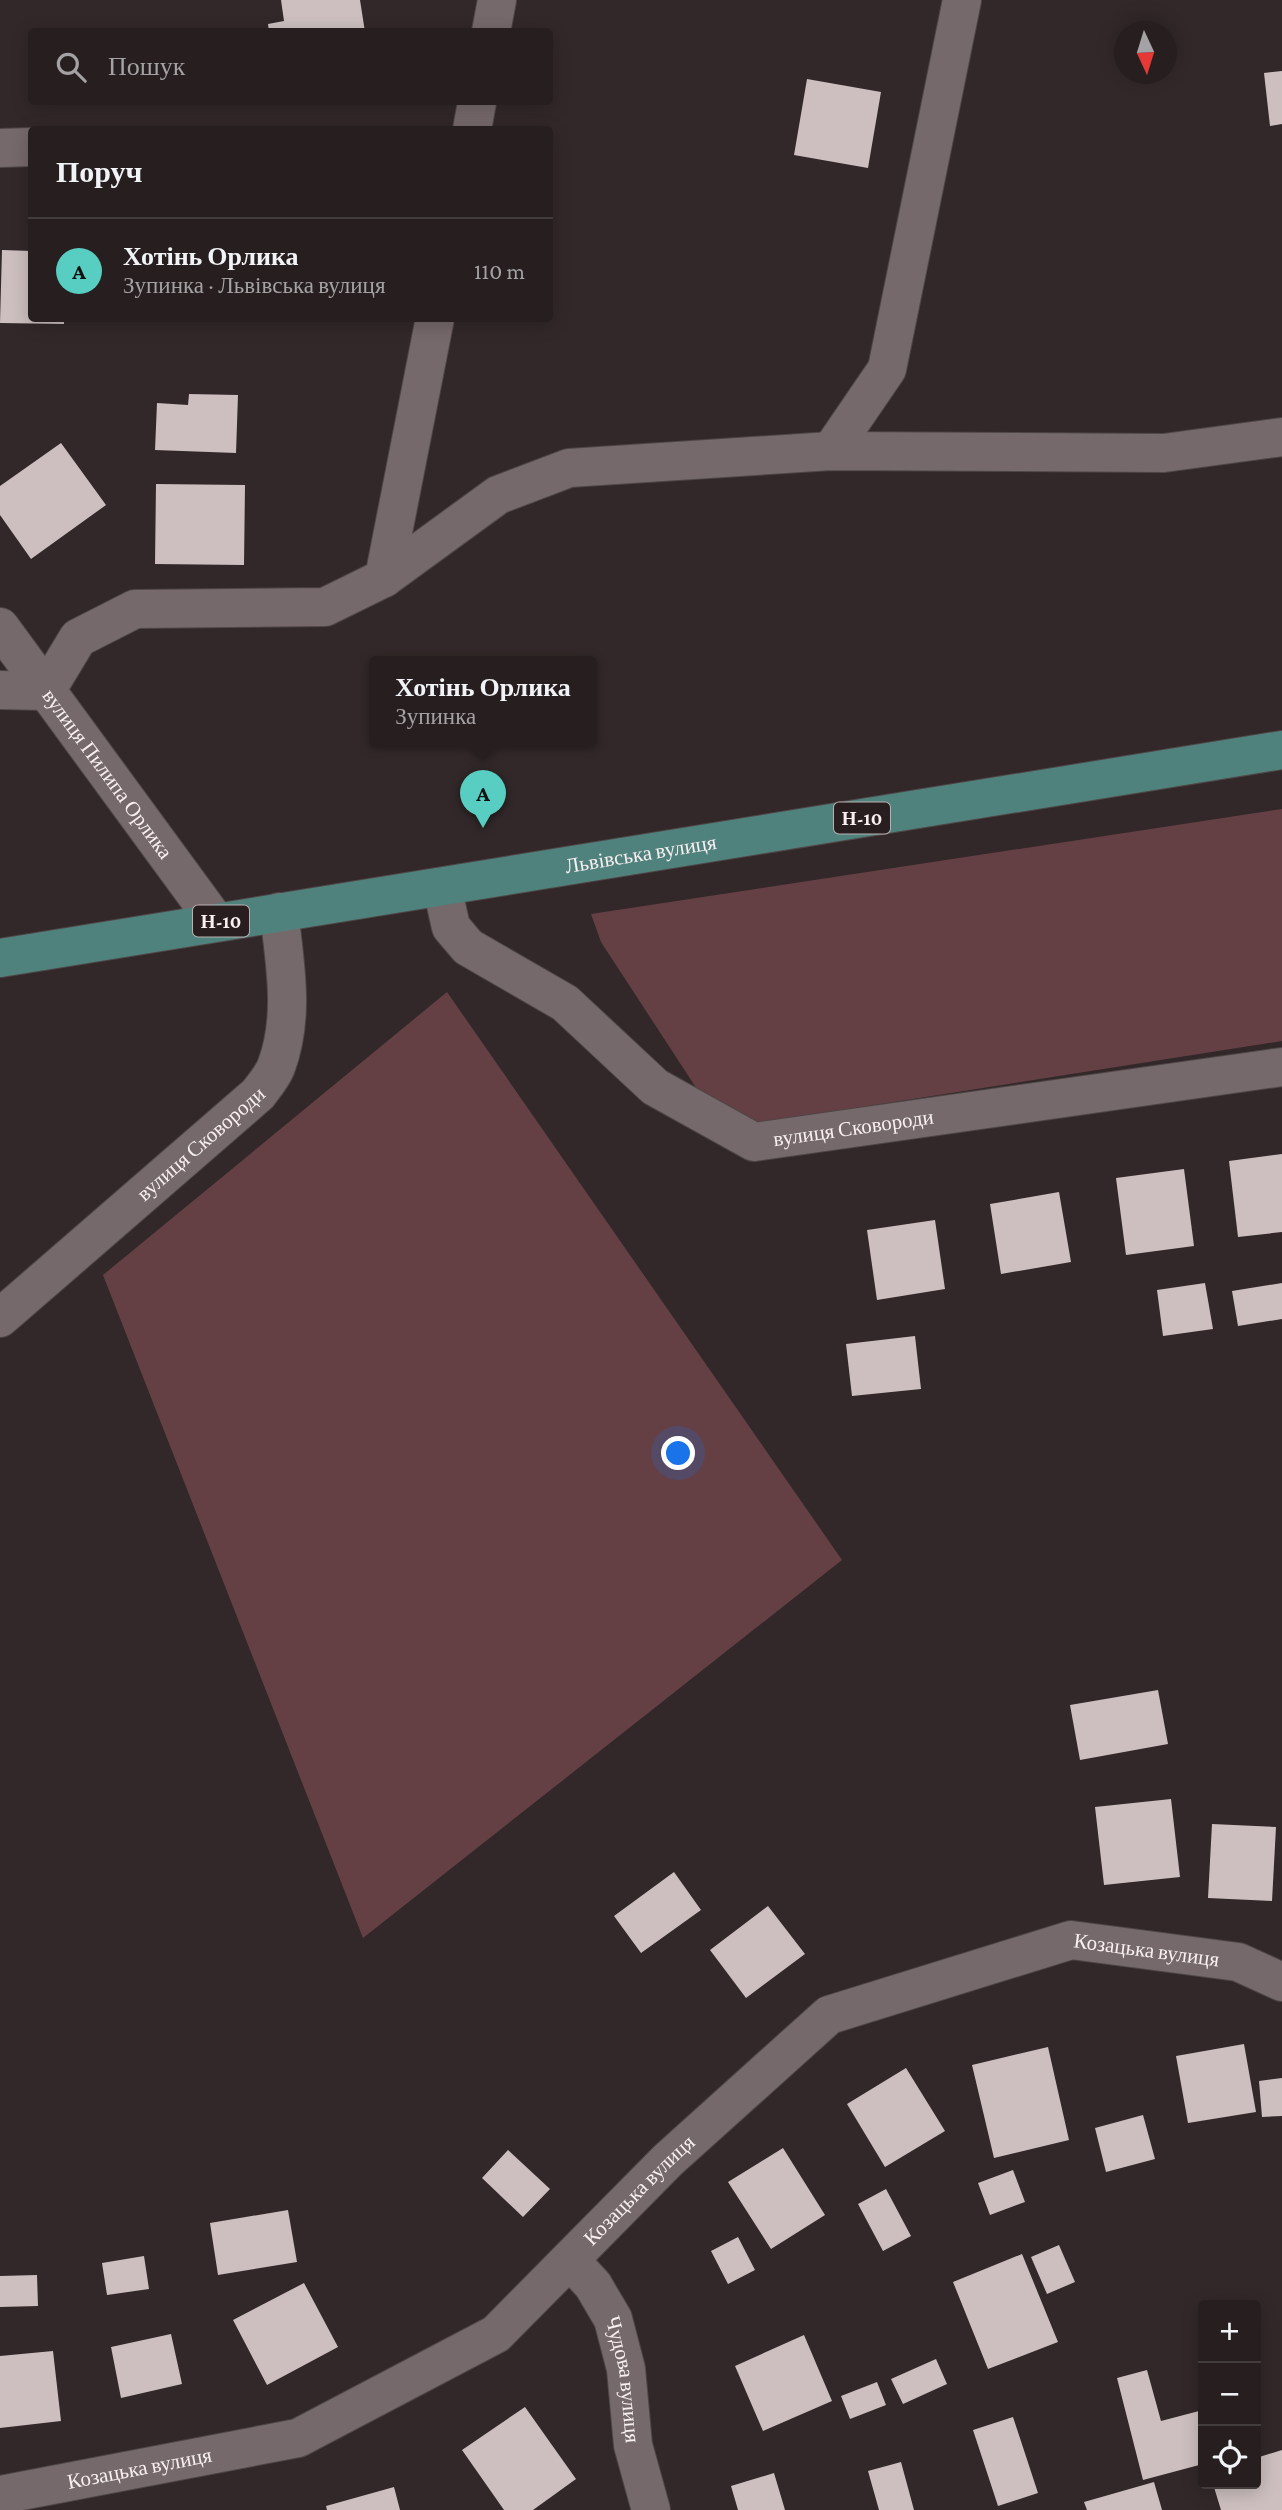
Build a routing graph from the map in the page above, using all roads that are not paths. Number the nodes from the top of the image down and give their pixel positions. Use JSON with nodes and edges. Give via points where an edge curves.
{"nodes":[{"id":1,"x":497,"y":0,"type":"edge"},
{"id":2,"x":962,"y":0,"type":"edge"},
{"id":3,"x":492,"y":28,"type":"edge"},
{"id":4,"x":476,"y":105,"type":"edge"},
{"id":5,"x":473,"y":126,"type":"edge"},
{"id":6,"x":28,"y":147,"type":"edge"},
{"id":7,"x":0,"y":148,"type":"edge"},
{"id":8,"x":434,"y":322,"type":"edge"},
{"id":9,"x":1282,"y":437,"type":"edge"},
{"id":10,"x":831,"y":451,"type":"junction"},
{"id":11,"x":384,"y":578,"type":"junction"},
{"id":12,"x":0,"y":627,"type":"edge"},
{"id":13,"x":0,"y":690,"type":"edge"},
{"id":14,"x":46,"y":691,"type":"junction"},
{"id":15,"x":1282,"y":750,"type":"edge"},
{"id":16,"x":442,"y":887,"type":"junction"},
{"id":17,"x":279,"y":912,"type":"junction"},
{"id":18,"x":216,"y":922,"type":"junction"},
{"id":19,"x":0,"y":958,"type":"edge"},
{"id":20,"x":1282,"y":1067,"type":"edge"},
{"id":21,"x":0,"y":1318,"type":"edge"},
{"id":22,"x":1282,"y":1982,"type":"edge"},
{"id":23,"x":569,"y":2260,"type":"junction"},
{"id":24,"x":0,"y":2495,"type":"edge"},
{"id":25,"x":651,"y":2510,"type":"edge"}],
"edges":[{"from":1,"to":3,"type":"street"},
{"from":2,"to":10,"type":"street","via":[[887,369]]},
{"from":4,"to":5,"type":"street"},
{"from":6,"to":7,"type":"street"},
{"from":8,"to":11,"type":"street"},
{"from":9,"to":10,"type":"street","via":[[1164,453]]},
{"from":10,"to":11,"type":"street","via":[[569,468],[498,495]]},
{"from":11,"to":14,"type":"street","via":[[325,607],[135,609],[78,638]]},
{"from":12,"to":14,"type":"street","name":"вулиця Пилипа Орлика"},
{"from":13,"to":14,"type":"street"},
{"from":14,"to":18,"type":"street","name":"вулиця Пилипа Орлика"},
{"from":15,"to":16,"type":"main road","name":"Львівська вулиця","number":"Н-10"},
{"from":16,"to":17,"type":"main road","name":"Львівська вулиця","number":"Н-10"},
{"from":16,"to":20,"type":"street","name":"вулиця Сковороди","via":[[452,927],[468,947],[565,1003],[655,1087],[754,1142]]},
{"from":17,"to":18,"type":"main road","name":"Львівська вулиця","number":"Н-10"},
{"from":17,"to":21,"type":"street","name":"вулиця Сковороди","via":[[288,981],[285,1035],[275,1070],[258,1094]]},
{"from":18,"to":19,"type":"main road","name":"Львівська вулиця","number":"Н-10"},
{"from":22,"to":23,"type":"street","name":"Козацька вулиця","via":[[1238,1962],[1071,1940],[829,2015],[668,2160]]},
{"from":23,"to":24,"type":"street","name":"Козацька вулиця","via":[[496,2334],[299,2438]]},
{"from":23,"to":25,"type":"street","name":"Чудова вулиця","via":[[593,2286],[613,2319],[626,2368],[633,2445]]}]}
